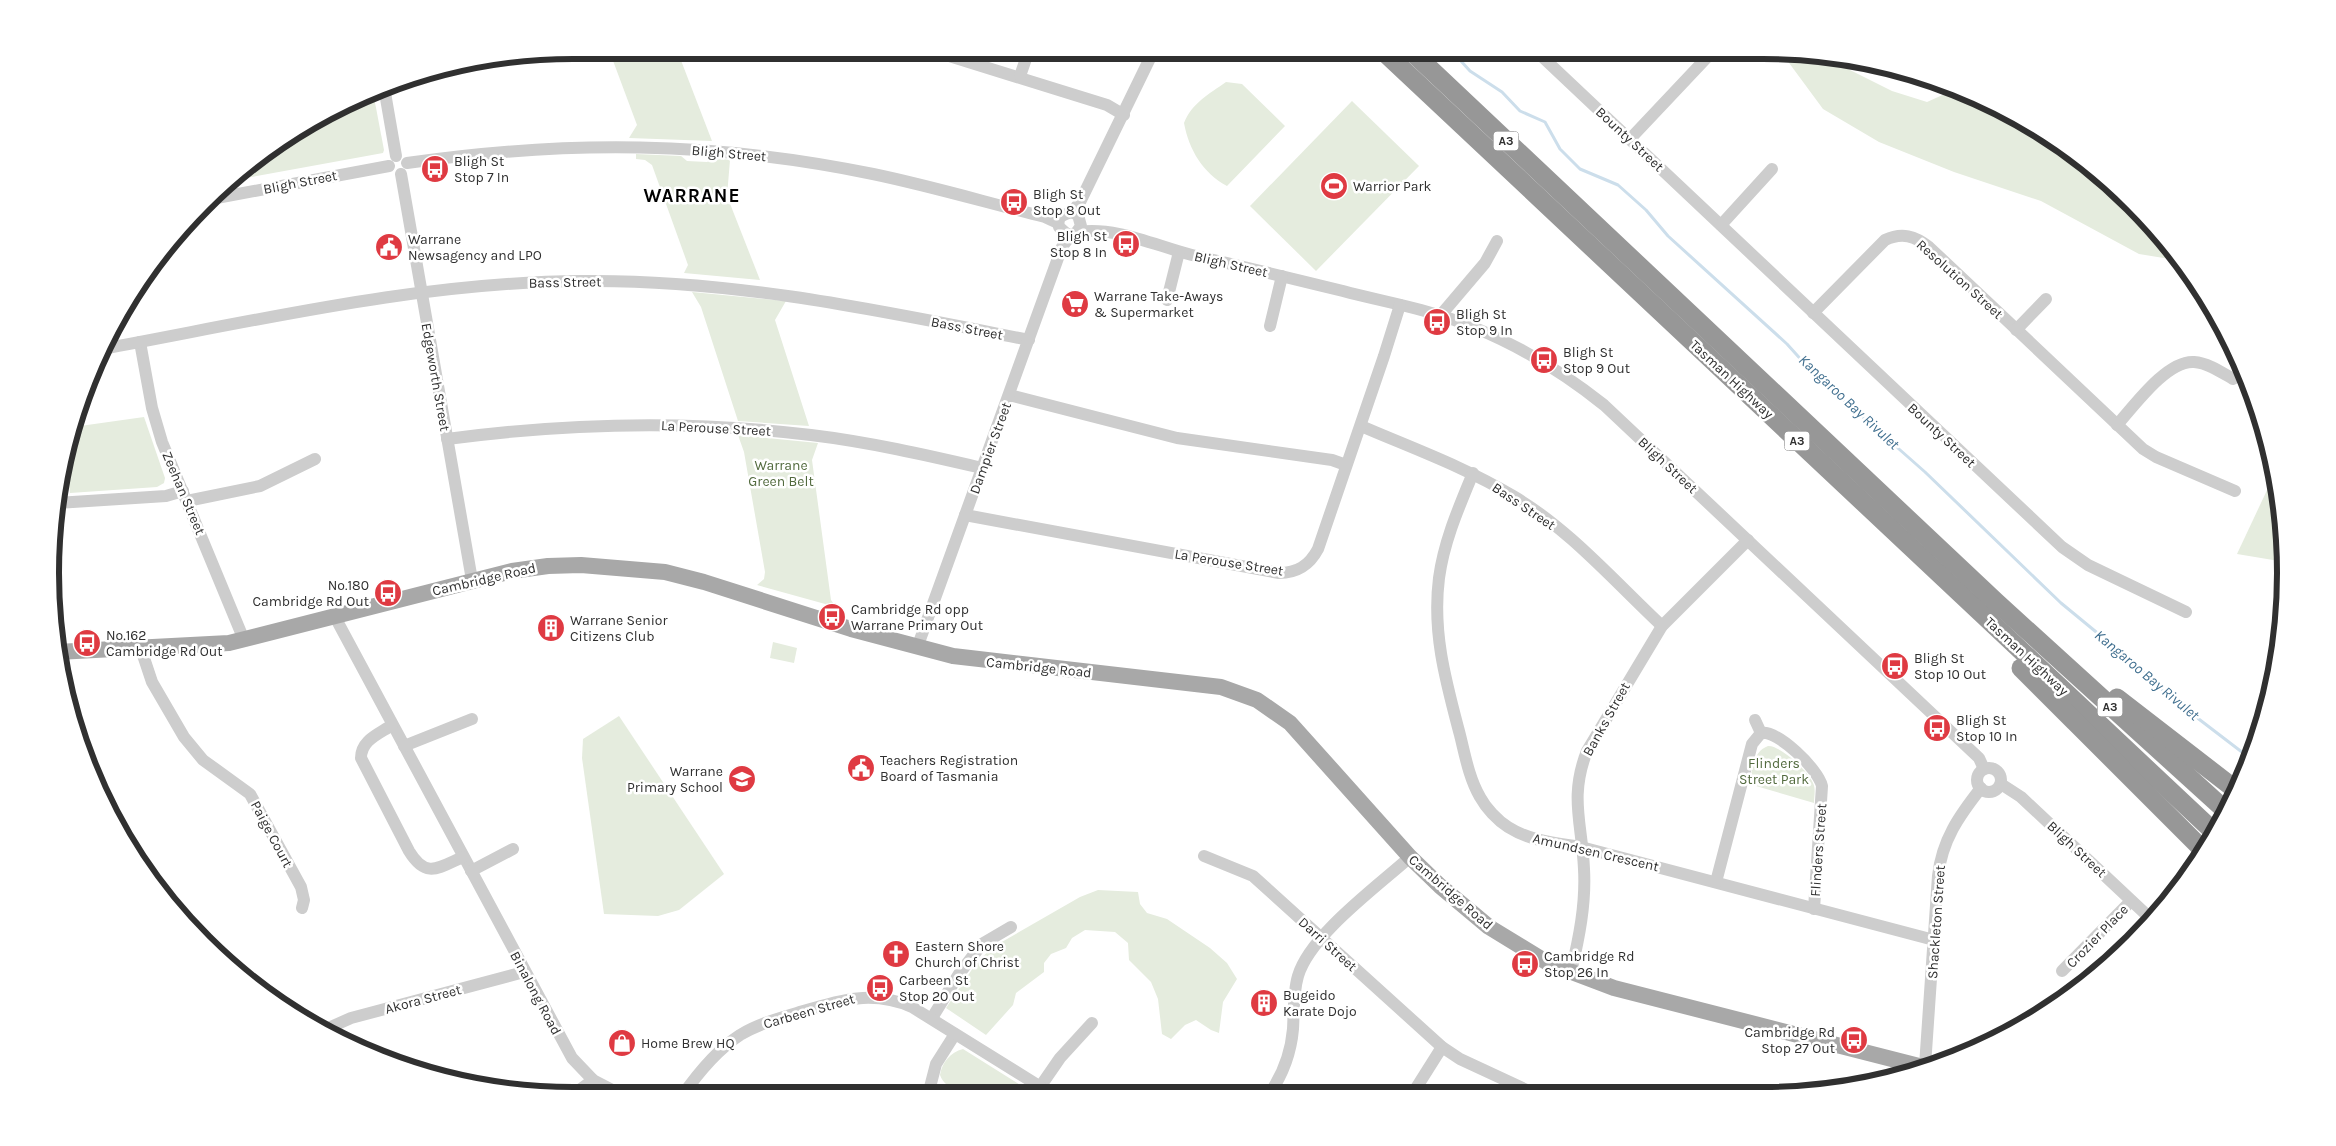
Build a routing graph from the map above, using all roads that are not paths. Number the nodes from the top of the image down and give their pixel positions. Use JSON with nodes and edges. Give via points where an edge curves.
{"nodes":[{"id":1,"x":961,"y":59,"type":"edge"},
{"id":2,"x":1026,"y":59,"type":"edge"},
{"id":3,"x":1150,"y":59,"type":"edge"},
{"id":4,"x":1392,"y":59,"type":"edge"},
{"id":5,"x":1420,"y":59,"type":"edge"},
{"id":6,"x":1547,"y":59,"type":"edge"},
{"id":7,"x":1706,"y":59,"type":"edge"},
{"id":8,"x":1020,"y":76,"type":"junction"},
{"id":9,"x":385,"y":94,"type":"edge"},
{"id":10,"x":1124,"y":115,"type":"junction"},
{"id":11,"x":1630,"y":139,"type":"junction"},
{"id":12,"x":398,"y":165,"type":"junction"},
{"id":13,"x":1772,"y":169,"type":"dead end"},
{"id":14,"x":222,"y":197,"type":"edge"},
{"id":15,"x":1071,"y":221,"type":"junction"},
{"id":16,"x":1721,"y":225,"type":"junction"},
{"id":17,"x":1497,"y":242,"type":"dead end"},
{"id":18,"x":1179,"y":252,"type":"junction"},
{"id":19,"x":1282,"y":276,"type":"junction"},
{"id":20,"x":420,"y":293,"type":"junction"},
{"id":21,"x":2046,"y":299,"type":"dead end"},
{"id":22,"x":1167,"y":300,"type":"dead end"},
{"id":23,"x":1400,"y":305,"type":"junction"},
{"id":24,"x":1813,"y":313,"type":"junction"},
{"id":25,"x":1440,"y":316,"type":"junction"},
{"id":26,"x":1270,"y":326,"type":"dead end"},
{"id":27,"x":2016,"y":330,"type":"junction"},
{"id":28,"x":1029,"y":340,"type":"junction"},
{"id":29,"x":140,"y":342,"type":"junction"},
{"id":30,"x":111,"y":347,"type":"edge"},
{"id":31,"x":2233,"y":379,"type":"dead end"},
{"id":32,"x":1009,"y":395,"type":"junction"},
{"id":33,"x":2117,"y":425,"type":"junction"},
{"id":34,"x":1361,"y":426,"type":"junction"},
{"id":35,"x":447,"y":439,"type":"junction"},
{"id":36,"x":1798,"y":441,"type":"junction"},
{"id":37,"x":315,"y":459,"type":"dead end"},
{"id":38,"x":1346,"y":465,"type":"junction"},
{"id":39,"x":982,"y":468,"type":"junction"},
{"id":40,"x":1473,"y":473,"type":"junction"},
{"id":41,"x":2235,"y":491,"type":"dead end"},
{"id":42,"x":185,"y":496,"type":"junction"},
{"id":43,"x":64,"y":503,"type":"edge"},
{"id":44,"x":965,"y":515,"type":"junction"},
{"id":45,"x":1748,"y":540,"type":"junction"},
{"id":46,"x":472,"y":580,"type":"junction"},
{"id":47,"x":1996,"y":602,"type":"junction"},
{"id":48,"x":2186,"y":612,"type":"dead end"},
{"id":49,"x":336,"y":617,"type":"junction"},
{"id":50,"x":1662,"y":626,"type":"junction"},
{"id":51,"x":244,"y":640,"type":"junction"},
{"id":52,"x":917,"y":648,"type":"junction"},
{"id":53,"x":141,"y":649,"type":"junction"},
{"id":54,"x":65,"y":652,"type":"edge"},
{"id":55,"x":472,"y":719,"type":"dead end"},
{"id":56,"x":1755,"y":720,"type":"dead end"},
{"id":57,"x":392,"y":725,"type":"junction"},
{"id":58,"x":1761,"y":733,"type":"junction"},
{"id":59,"x":404,"y":746,"type":"junction"},
{"id":60,"x":1984,"y":769,"type":"junction"},
{"id":61,"x":2000,"y":784,"type":"junction"},
{"id":62,"x":2231,"y":786,"type":"edge"},
{"id":63,"x":1981,"y":788,"type":"junction"},
{"id":64,"x":2221,"y":806,"type":"edge"},
{"id":65,"x":2209,"y":828,"type":"edge"},
{"id":66,"x":2199,"y":846,"type":"edge"},
{"id":67,"x":1581,"y":847,"type":"junction"},
{"id":68,"x":513,"y":849,"type":"dead end"},
{"id":69,"x":1204,"y":856,"type":"dead end"},
{"id":70,"x":463,"y":857,"type":"junction"},
{"id":71,"x":1410,"y":857,"type":"junction"},
{"id":72,"x":471,"y":871,"type":"junction"},
{"id":73,"x":1716,"y":882,"type":"junction"},
{"id":74,"x":2131,"y":900,"type":"junction"},
{"id":75,"x":302,"y":908,"type":"dead end"},
{"id":76,"x":1814,"y":909,"type":"junction"},
{"id":77,"x":2147,"y":915,"type":"edge"},
{"id":78,"x":1003,"y":926,"type":"dead end"},
{"id":79,"x":1322,"y":938,"type":"junction"},
{"id":80,"x":1934,"y":940,"type":"junction"},
{"id":81,"x":2062,"y":971,"type":"dead end"},
{"id":82,"x":524,"y":972,"type":"junction"},
{"id":83,"x":1571,"y":972,"type":"junction"},
{"id":84,"x":932,"y":1018,"type":"junction"},
{"id":85,"x":1092,"y":1022,"type":"dead end"},
{"id":86,"x":332,"y":1026,"type":"edge"},
{"id":87,"x":955,"y":1034,"type":"junction"},
{"id":88,"x":1442,"y":1047,"type":"junction"},
{"id":89,"x":1924,"y":1061,"type":"edge"},
{"id":90,"x":1914,"y":1064,"type":"edge"},
{"id":91,"x":593,"y":1080,"type":"junction"},
{"id":92,"x":583,"y":1087,"type":"edge"},
{"id":93,"x":607,"y":1087,"type":"edge"},
{"id":94,"x":689,"y":1087,"type":"edge"},
{"id":95,"x":930,"y":1087,"type":"edge"},
{"id":96,"x":1038,"y":1087,"type":"edge"},
{"id":97,"x":1048,"y":1087,"type":"edge"},
{"id":98,"x":1274,"y":1087,"type":"edge"},
{"id":99,"x":1417,"y":1087,"type":"edge"},
{"id":100,"x":1522,"y":1087,"type":"edge"}],
"edges":[{"from":1,"to":8,"type":"street"},
{"from":2,"to":8,"type":"street"},
{"from":3,"to":10,"type":"street"},
{"from":4,"to":36,"type":"highway","name":"Tasman Highway","number":"A3"},
{"from":5,"to":47,"type":"highway","name":"Tasman Highway","number":"A3"},
{"from":6,"to":11,"type":"street","name":"Bounty Street"},
{"from":7,"to":11,"type":"street"},
{"from":8,"to":10,"type":"street","via":[[1107,105]]},
{"from":9,"to":12,"type":"street","name":"Edgeworth Street"},
{"from":10,"to":15,"type":"street"},
{"from":11,"to":16,"type":"street","name":"Bounty Street"},
{"from":12,"to":14,"type":"street","name":"Bligh Street"},
{"from":12,"to":15,"type":"street","name":"Bligh Street","via":[[492,152],[574,146],[719,151],[874,174]]},
{"from":12,"to":20,"type":"street","name":"Edgeworth Street"},
{"from":13,"to":16,"type":"street"},
{"from":15,"to":18,"type":"street","name":"Bligh Street"},
{"from":15,"to":28,"type":"street","name":"Dampier Street"},
{"from":16,"to":24,"type":"street","name":"Bounty Street"},
{"from":17,"to":25,"type":"street","via":[[1485,264]]},
{"from":18,"to":19,"type":"street","name":"Bligh Street"},
{"from":18,"to":22,"type":"street","name":"Bligh Street"},
{"from":19,"to":23,"type":"street","name":"Bligh Street"},
{"from":19,"to":26,"type":"street","name":"Bligh Street"},
{"from":20,"to":28,"type":"street","name":"Bass Street","via":[[553,281],[693,284],[784,295]]},
{"from":20,"to":29,"type":"street","name":"Bass Street"},
{"from":20,"to":35,"type":"street","name":"Edgeworth Street"},
{"from":21,"to":27,"type":"street","name":"Resolution Street"},
{"from":23,"to":25,"type":"street","name":"Bligh Street"},
{"from":23,"to":34,"type":"street","name":"La Perouse Street"},
{"from":24,"to":27,"type":"street","name":"Resolution Street","via":[[1880,244],[1890,237],[1903,235],[1916,238],[1929,248]]},
{"from":24,"to":48,"type":"street","name":"Bounty Street","via":[[2071,555]]},
{"from":25,"to":45,"type":"street","name":"Bligh Street","via":[[1511,345],[1560,371],[1604,405]]},
{"from":27,"to":33,"type":"street","name":"Resolution Street"},
{"from":28,"to":32,"type":"street","name":"Dampier Street"},
{"from":29,"to":30,"type":"street","name":"Bass Street"},
{"from":29,"to":42,"type":"street","name":"Zeehan Street","via":[[162,442]]},
{"from":31,"to":33,"type":"street","via":[[2200,363],[2180,363],[2166,372]]},
{"from":32,"to":38,"type":"street","via":[[1177,438],[1332,460]]},
{"from":32,"to":39,"type":"street","name":"Dampier Street"},
{"from":33,"to":41,"type":"street","name":"Resolution Street","via":[[2148,453]]},
{"from":34,"to":38,"type":"street","name":"La Perouse Street"},
{"from":34,"to":40,"type":"street","name":"Bass Street"},
{"from":35,"to":39,"type":"street","name":"La Perouse Street","via":[[591,426],[742,428],[903,450]]},
{"from":35,"to":46,"type":"street","name":"Edgeworth Street"},
{"from":36,"to":65,"type":"highway","name":"Tasman Highway","number":"A3"},
{"from":36,"to":66,"type":"highway"},
{"from":37,"to":42,"type":"street","via":[[260,486]]},
{"from":38,"to":44,"type":"street","name":"La Perouse Street","via":[[1315,555],[1305,566],[1287,573]]},
{"from":39,"to":44,"type":"street","name":"Dampier Street"},
{"from":40,"to":50,"type":"street","name":"Bass Street","via":[[1540,514]]},
{"from":40,"to":67,"type":"street","name":"Amundsen Crescent","via":[[1445,546],[1437,608],[1442,668],[1467,762],[1479,796],[1508,827],[1538,841]]},
{"from":42,"to":43,"type":"street"},
{"from":42,"to":51,"type":"street","name":"Zeehan Street"},
{"from":44,"to":52,"type":"street","name":"Dampier Street"},
{"from":45,"to":50,"type":"street","name":"Banks Street"},
{"from":45,"to":60,"type":"street","name":"Bligh Street","via":[[1979,758]]},
{"from":46,"to":49,"type":"main road","name":"Cambridge Road"},
{"from":46,"to":52,"type":"main road","name":"Cambridge Road","via":[[548,566],[612,566],[664,572]]},
{"from":47,"to":62,"type":"highway"},
{"from":47,"to":64,"type":"highway","name":"Tasman Highway","number":"A3"},
{"from":49,"to":51,"type":"main road","name":"Cambridge Road"},
{"from":49,"to":57,"type":"street","name":"Binalong Road"},
{"from":50,"to":67,"type":"street","name":"Banks Street","via":[[1593,737],[1585,756],[1577,786]]},
{"from":51,"to":53,"type":"main road","name":"Cambridge Road","via":[[207,646]]},
{"from":52,"to":71,"type":"main road","name":"Cambridge Road","via":[[977,660],[1203,684],[1257,700],[1290,723]]},
{"from":53,"to":54,"type":"main road","name":"Cambridge Road"},
{"from":53,"to":75,"type":"street","name":"Paige Court","via":[[152,682],[194,751],[256,802],[301,887]]},
{"from":55,"to":59,"type":"street"},
{"from":56,"to":58,"type":"street"},
{"from":57,"to":59,"type":"street","name":"Binalong Road"},
{"from":57,"to":70,"type":"street","via":[[365,743],[361,758],[409,851],[419,865],[429,870]]},
{"from":58,"to":73,"type":"street","via":[[1752,744]]},
{"from":58,"to":76,"type":"street","name":"Flinders Street","via":[[1770,732],[1781,739],[1821,781]]},
{"from":59,"to":70,"type":"street","name":"Binalong Road"},
{"from":60,"to":61,"type":"street","via":[[1992,768],[1999,772]]},
{"from":60,"to":63,"type":"street","via":[[1977,778]]},
{"from":61,"to":63,"type":"street","via":[[1990,792]]},
{"from":61,"to":74,"type":"street","name":"Bligh Street","via":[[2021,797]]},
{"from":63,"to":80,"type":"street","name":"Shackleton Street","via":[[1955,823],[1941,854]]},
{"from":67,"to":73,"type":"street","name":"Amundsen Crescent"},
{"from":67,"to":83,"type":"street","name":"Banks Street","via":[[1583,910]]},
{"from":68,"to":72,"type":"street"},
{"from":69,"to":79,"type":"street","name":"Darri Street","via":[[1253,876]]},
{"from":70,"to":72,"type":"street","name":"Binalong Road"},
{"from":71,"to":79,"type":"street"},
{"from":71,"to":83,"type":"main road","name":"Cambridge Road","via":[[1489,927],[1548,963]]},
{"from":72,"to":82,"type":"street","name":"Binalong Road"},
{"from":73,"to":76,"type":"street","name":"Amundsen Crescent"},
{"from":74,"to":77,"type":"street","name":"Bligh Street"},
{"from":74,"to":81,"type":"street","name":"Crozier Place"},
{"from":76,"to":80,"type":"street","name":"Amundsen Crescent"},
{"from":78,"to":84,"type":"street","via":[[982,944]]},
{"from":79,"to":88,"type":"street","name":"Darri Street"},
{"from":79,"to":98,"type":"street","via":[[1306,958],[1298,976],[1290,1050]]},
{"from":80,"to":89,"type":"street","name":"Shackleton Street"},
{"from":82,"to":86,"type":"street","name":"Akora Street","via":[[351,1018]]},
{"from":82,"to":91,"type":"street","name":"Binalong Road","via":[[572,1058]]},
{"from":83,"to":90,"type":"main road","name":"Cambridge Road","via":[[1614,988]]},
{"from":84,"to":87,"type":"street","name":"Carbeen Street"},
{"from":84,"to":94,"type":"street","name":"Carbeen Street","via":[[899,1001],[879,997],[858,996],[831,1002],[767,1022],[729,1043]]},
{"from":85,"to":97,"type":"street","via":[[1060,1058]]},
{"from":87,"to":95,"type":"street","via":[[936,1064]]},
{"from":87,"to":96,"type":"street","name":"Carbeen Street"},
{"from":88,"to":99,"type":"street"},
{"from":88,"to":100,"type":"street","name":"Darri Street","via":[[1460,1059]]},
{"from":91,"to":92,"type":"street"},
{"from":91,"to":93,"type":"street","name":"Binalong Road"}]}
